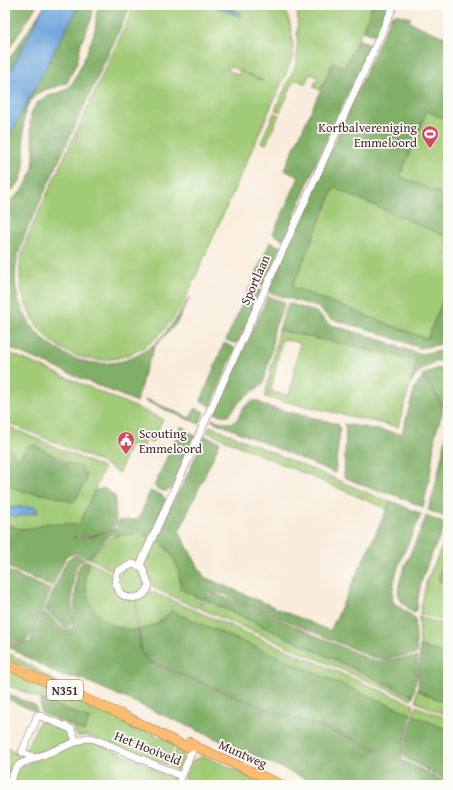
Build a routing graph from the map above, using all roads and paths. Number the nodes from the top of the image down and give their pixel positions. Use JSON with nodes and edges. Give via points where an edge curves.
{"nodes":[{"id":1,"x":394,"y":5,"type":"edge"},
{"id":2,"x":140,"y":565,"type":"junction"},
{"id":3,"x":5,"y":664,"type":"edge"},
{"id":4,"x":76,"y":741,"type":"junction"},
{"id":5,"x":194,"y":746,"type":"junction"},
{"id":6,"x":35,"y":758,"type":"junction"},
{"id":7,"x":181,"y":776,"type":"junction"},
{"id":8,"x":8,"y":785,"type":"edge"},
{"id":9,"x":178,"y":785,"type":"edge"},
{"id":10,"x":282,"y":785,"type":"edge"}],
"edges":[{"from":1,"to":2,"type":"street","name":"Sportlaan"},
{"from":2,"to":2,"type":"street","via":[[125,566],[116,574],[116,587],[123,596],[136,598],[148,589],[148,582]]},
{"from":3,"to":5,"type":"main road","name":"Muntweg","number":"N351","via":[[190,742]]},
{"from":4,"to":6,"type":"street","name":"Het Hooiveld"},
{"from":4,"to":6,"type":"street","via":[[71,729],[38,715],[22,752]]},
{"from":4,"to":7,"type":"street","name":"Het Hooiveld","via":[[86,738],[95,740]]},
{"from":5,"to":7,"type":"street","name":"Het Hooiveld"},
{"from":5,"to":10,"type":"main road","name":"Muntweg","number":"N351"},
{"from":6,"to":8,"type":"street","name":"Het Hooiveld","via":[[18,765]]},
{"from":7,"to":9,"type":"street"}]}
